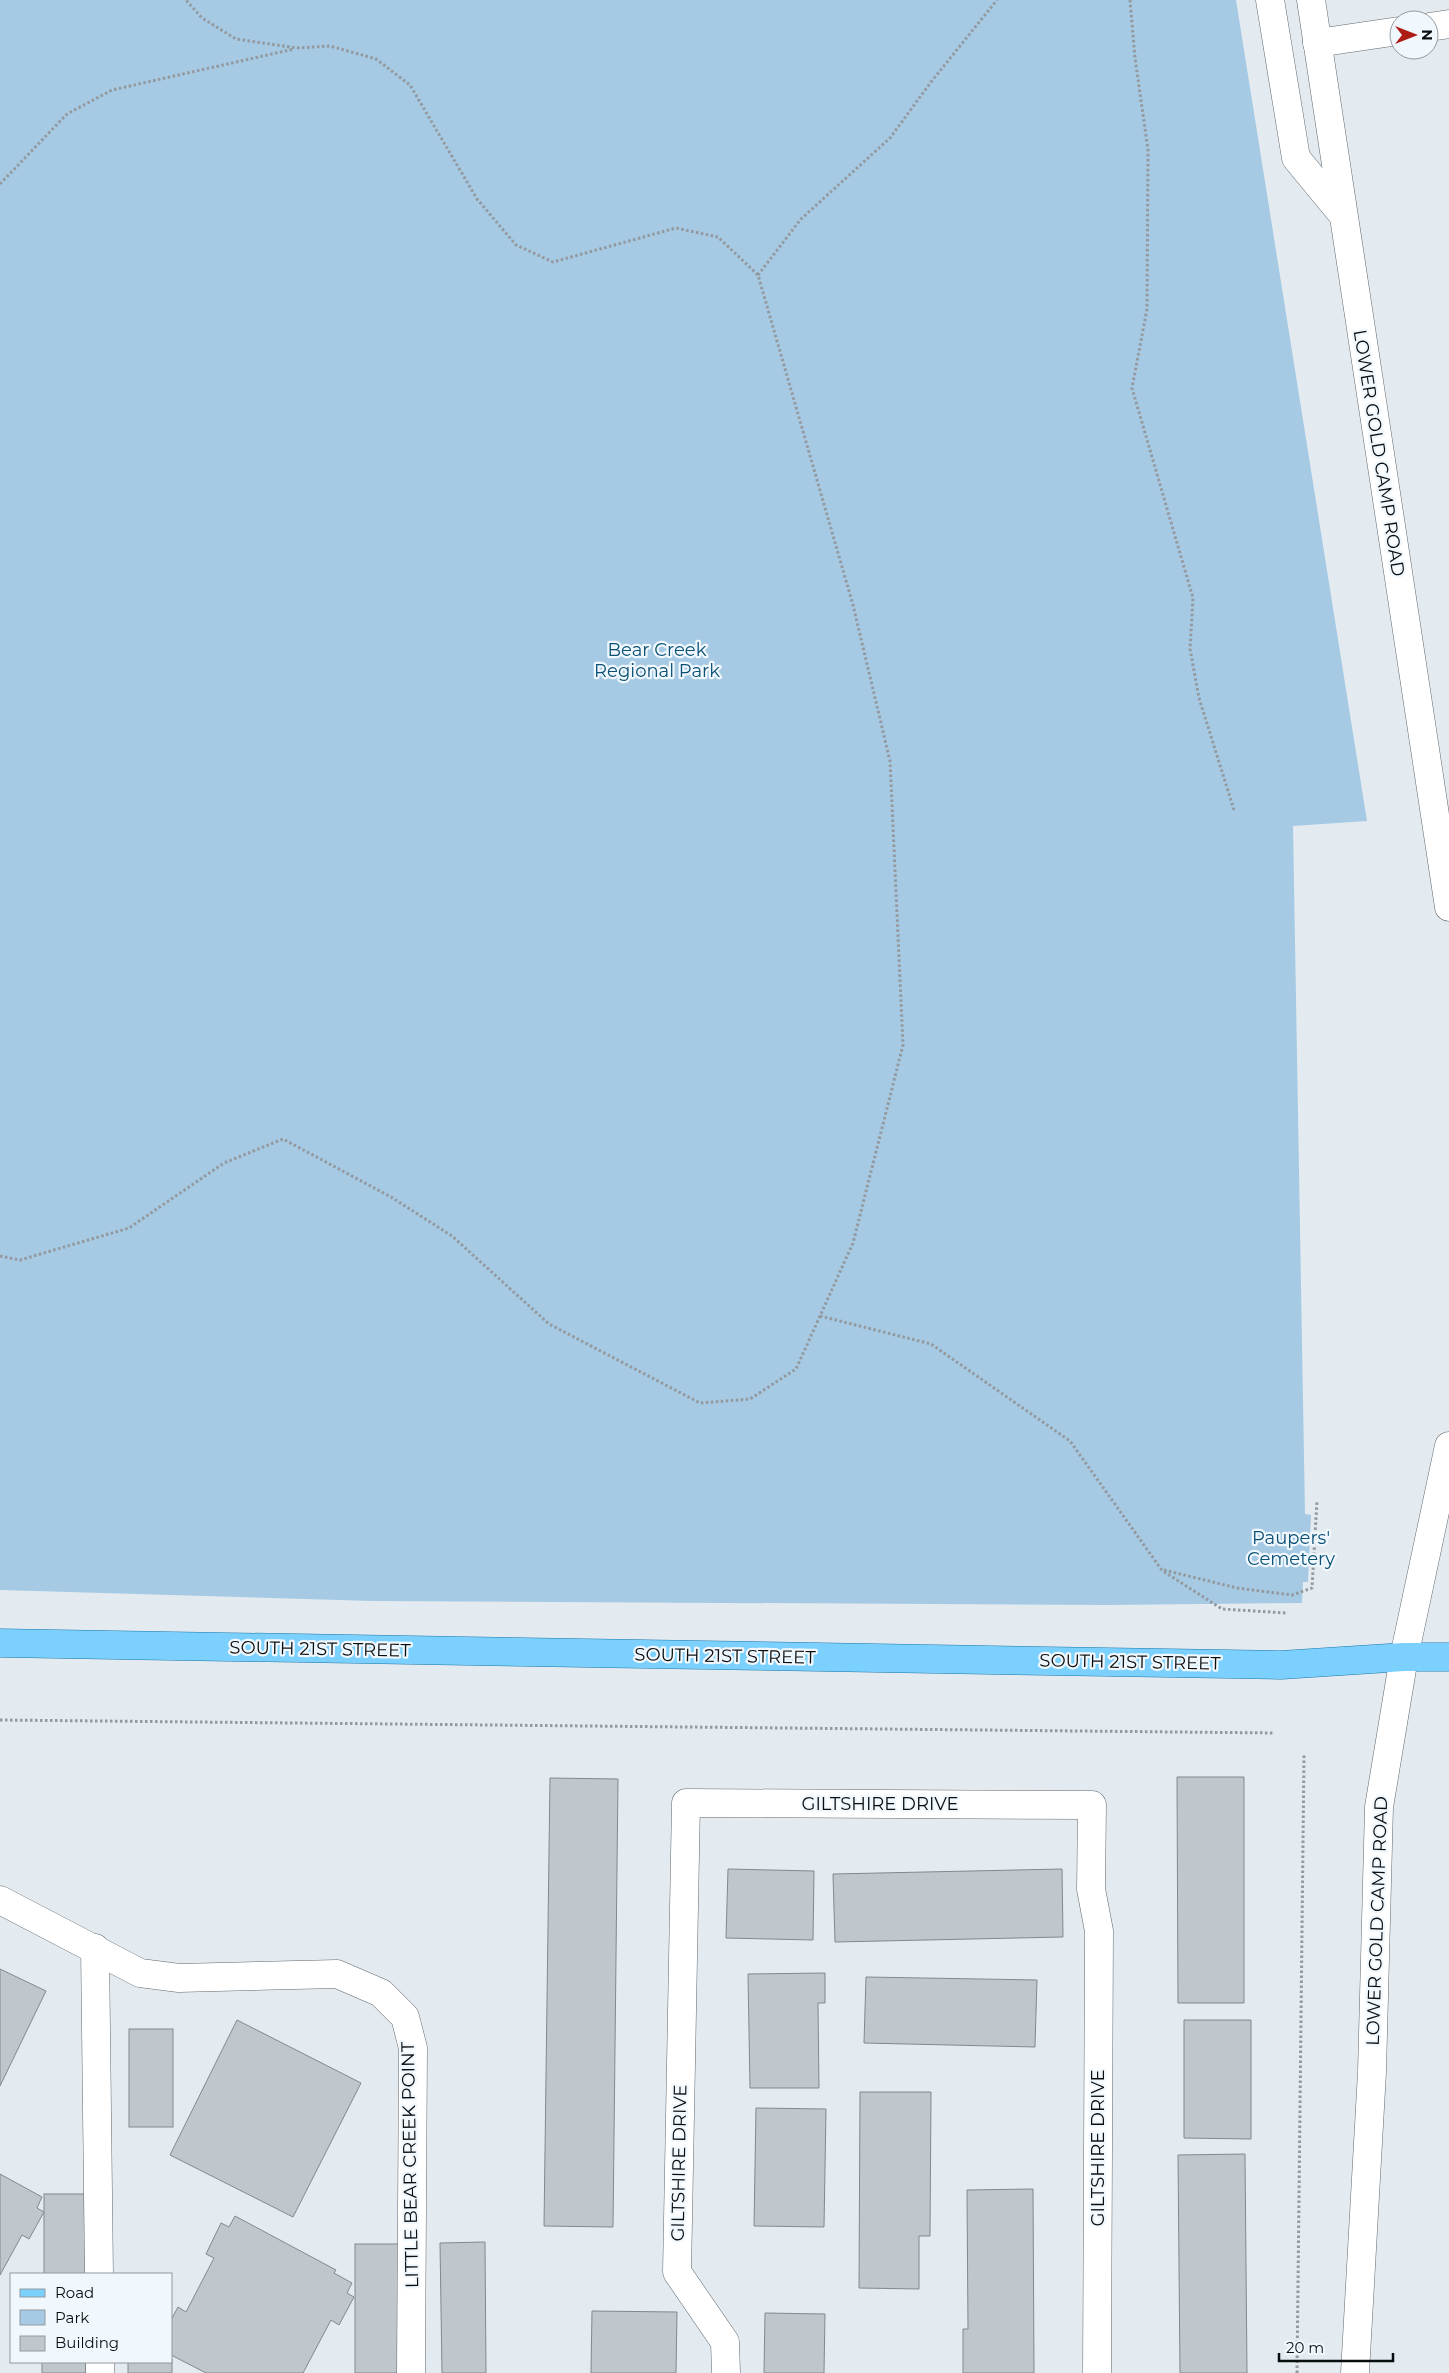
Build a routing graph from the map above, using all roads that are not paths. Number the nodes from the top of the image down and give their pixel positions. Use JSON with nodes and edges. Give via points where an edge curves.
{"nodes":[{"id":1,"x":1270,"y":0,"type":"edge"},
{"id":2,"x":1311,"y":0,"type":"edge"},
{"id":3,"x":1389,"y":32,"type":"edge"},
{"id":4,"x":1317,"y":43,"type":"junction"},
{"id":5,"x":1343,"y":215,"type":"junction"},
{"id":6,"x":1449,"y":906,"type":"edge"},
{"id":7,"x":1449,"y":1446,"type":"edge"},
{"id":8,"x":0,"y":1643,"type":"edge"},
{"id":9,"x":1404,"y":1657,"type":"junction"},
{"id":10,"x":1449,"y":1657,"type":"edge"},
{"id":11,"x":0,"y":1900,"type":"edge"},
{"id":12,"x":95,"y":1948,"type":"junction"},
{"id":13,"x":99,"y":2273,"type":"edge"},
{"id":14,"x":411,"y":2373,"type":"edge"},
{"id":15,"x":726,"y":2373,"type":"edge"},
{"id":16,"x":1096,"y":2373,"type":"edge"},
{"id":17,"x":1355,"y":2373,"type":"edge"}],
"edges":[{"from":1,"to":5,"type":"street","via":[[1296,158]]},
{"from":2,"to":4,"type":"street","name":"LOWER GOLD CAMP ROAD"},
{"from":3,"to":4,"type":"street"},
{"from":4,"to":5,"type":"street","name":"LOWER GOLD CAMP ROAD"},
{"from":5,"to":6,"type":"street","name":"LOWER GOLD CAMP ROAD"},
{"from":7,"to":9,"type":"street","name":"LOWER GOLD CAMP ROAD"},
{"from":8,"to":9,"type":"main road","name":"SOUTH 21ST STREET","via":[[1281,1665]]},
{"from":9,"to":10,"type":"main road","name":"SOUTH 21ST STREET"},
{"from":9,"to":17,"type":"street","name":"LOWER GOLD CAMP ROAD","via":[[1379,1808],[1372,2072]]},
{"from":11,"to":12,"type":"street","name":"LITTLE BEAR CREEK POINT"},
{"from":12,"to":13,"type":"street"},
{"from":12,"to":14,"type":"street","name":"LITTLE BEAR CREEK POINT","via":[[140,1972],[179,1978],[337,1974],[381,1993],[405,2017],[413,2048]]},
{"from":15,"to":16,"type":"street","name":"GILTSHIRE DRIVE","via":[[725,2342],[677,2272],[686,1802],[1092,1806],[1091,1889],[1099,1931]]}]}
